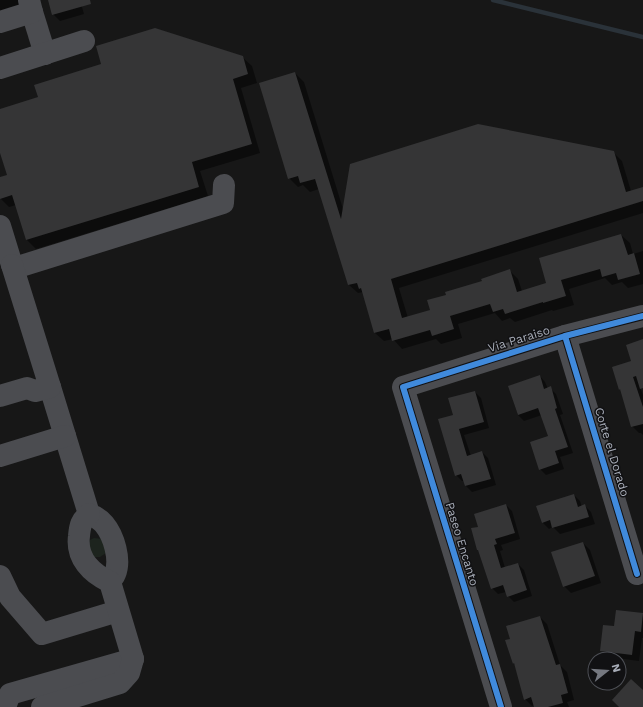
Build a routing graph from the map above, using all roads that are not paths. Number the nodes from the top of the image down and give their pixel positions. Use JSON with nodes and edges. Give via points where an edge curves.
{"nodes":[{"id":1,"x":30,"y":6,"type":"edge"},
{"id":2,"x":0,"y":22,"type":"edge"},
{"id":3,"x":84,"y":42,"type":"dead end"},
{"id":4,"x":45,"y":54,"type":"junction"},
{"id":5,"x":0,"y":68,"type":"edge"},
{"id":6,"x":224,"y":185,"type":"dead end"},
{"id":7,"x":0,"y":226,"type":"edge"},
{"id":8,"x":12,"y":265,"type":"junction"},
{"id":9,"x":643,"y":316,"type":"edge"},
{"id":10,"x":565,"y":336,"type":"junction"},
{"id":11,"x":403,"y":387,"type":"joint"},
{"id":12,"x":43,"y":389,"type":"junction"},
{"id":13,"x":0,"y":396,"type":"edge"},
{"id":14,"x":0,"y":408,"type":"edge"},
{"id":15,"x":65,"y":436,"type":"junction"},
{"id":16,"x":0,"y":456,"type":"edge"},
{"id":17,"x":89,"y":514,"type":"junction"},
{"id":18,"x":637,"y":574,"type":"dead end"},
{"id":19,"x":0,"y":576,"type":"edge"},
{"id":20,"x":110,"y":582,"type":"junction"},
{"id":21,"x":118,"y":611,"type":"junction"},
{"id":22,"x":133,"y":659,"type":"junction"},
{"id":23,"x":4,"y":707,"type":"edge"},
{"id":24,"x":42,"y":707,"type":"edge"},
{"id":25,"x":501,"y":707,"type":"edge"}],
"edges":[{"from":1,"to":2,"type":"street"},
{"from":1,"to":4,"type":"street"},
{"from":3,"to":4,"type":"street"},
{"from":4,"to":5,"type":"street"},
{"from":6,"to":8,"type":"street","via":[[223,203],[20,266]]},
{"from":7,"to":8,"type":"street"},
{"from":8,"to":12,"type":"street"},
{"from":9,"to":10,"type":"street","name":"Via Paraiso"},
{"from":10,"to":11,"type":"street","name":"Via Paraiso"},
{"from":10,"to":18,"type":"street","name":"Corte el Dorado"},
{"from":11,"to":25,"type":"street","name":"Paseo Encanto"},
{"from":12,"to":13,"type":"street","via":[[27,388]]},
{"from":12,"to":14,"type":"street","via":[[31,398]]},
{"from":12,"to":15,"type":"street"},
{"from":15,"to":16,"type":"street"},
{"from":15,"to":17,"type":"street"},
{"from":17,"to":20,"type":"street","via":[[104,524],[114,544],[117,565]]},
{"from":17,"to":20,"type":"street","via":[[82,520],[78,541],[80,553],[92,572]]},
{"from":19,"to":21,"type":"street","via":[[10,597],[42,634]]},
{"from":20,"to":21,"type":"street"},
{"from":21,"to":22,"type":"street"},
{"from":22,"to":23,"type":"street","via":[[10,694]]},
{"from":22,"to":24,"type":"street","via":[[130,673],[120,683]]}]}
